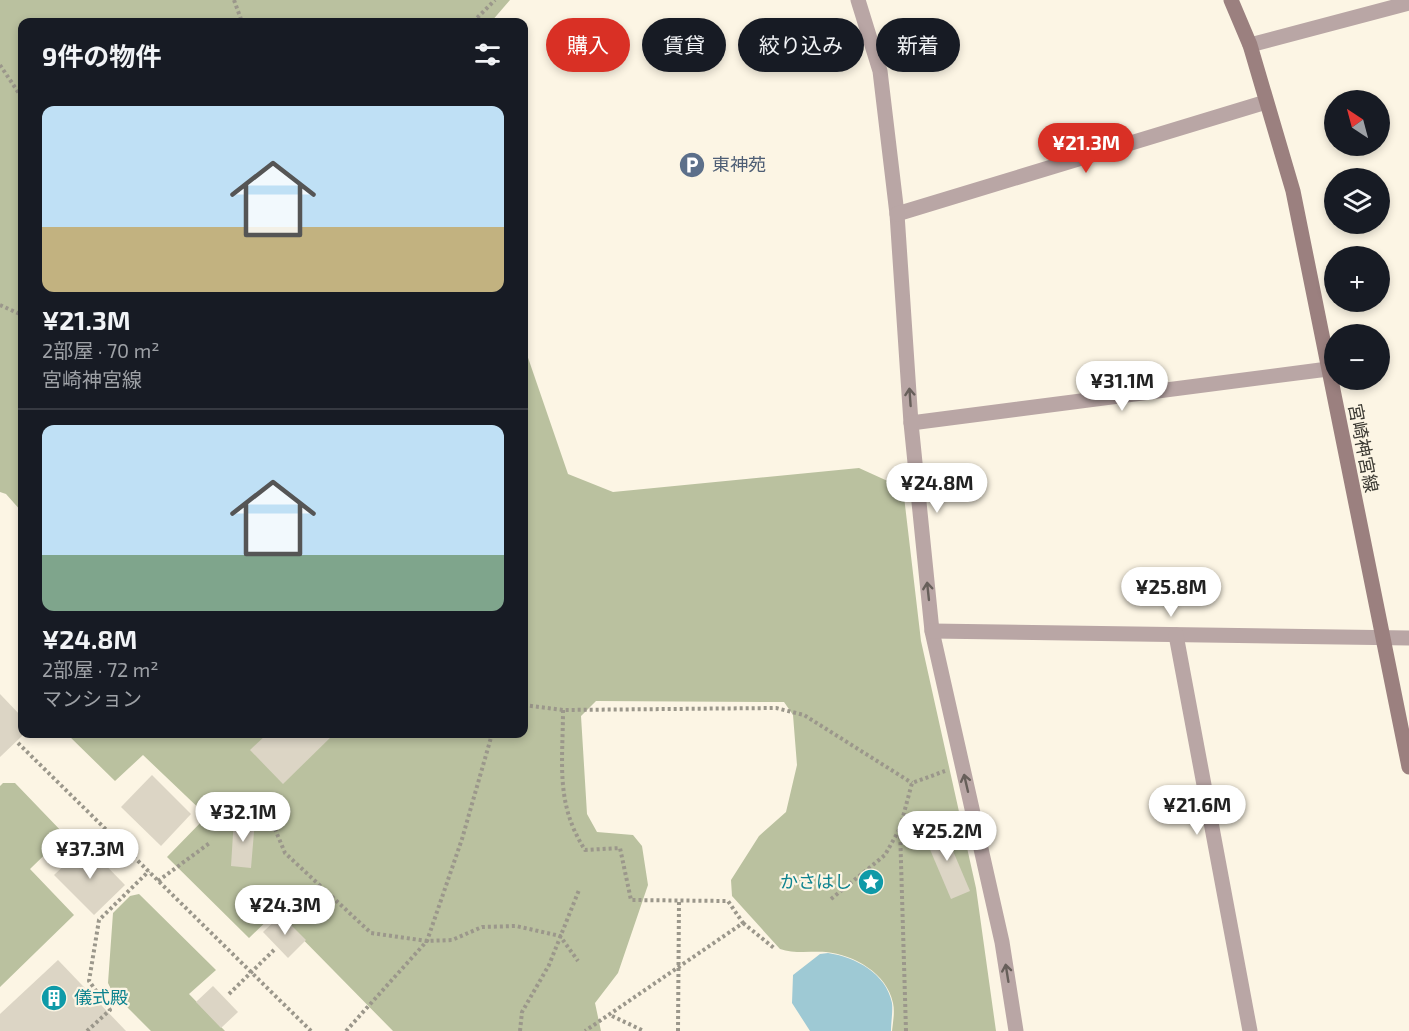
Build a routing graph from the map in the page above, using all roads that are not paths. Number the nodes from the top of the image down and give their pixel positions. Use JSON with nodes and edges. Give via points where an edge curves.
{"nodes":[{"id":1,"x":858,"y":0,"type":"edge"},
{"id":2,"x":1231,"y":0,"type":"edge"},
{"id":3,"x":1409,"y":3,"type":"edge"},
{"id":4,"x":1250,"y":45,"type":"junction"},
{"id":5,"x":1266,"y":102,"type":"junction"},
{"id":6,"x":897,"y":214,"type":"junction"},
{"id":7,"x":1324,"y":349,"type":"edge"},
{"id":8,"x":1324,"y":370,"type":"edge"},
{"id":9,"x":1332,"y":390,"type":"edge"},
{"id":10,"x":912,"y":423,"type":"junction"},
{"id":11,"x":932,"y":631,"type":"junction"},
{"id":12,"x":1176,"y":634,"type":"junction"},
{"id":13,"x":1381,"y":637,"type":"junction"},
{"id":14,"x":1409,"y":638,"type":"edge"},
{"id":15,"x":1409,"y":767,"type":"edge"},
{"id":16,"x":1016,"y":1031,"type":"edge"},
{"id":17,"x":1250,"y":1031,"type":"edge"}],
"edges":[{"from":1,"to":6,"type":"street","via":[[880,71]]},
{"from":2,"to":4,"type":"main road","name":"宮崎神宮線"},
{"from":3,"to":4,"type":"street"},
{"from":4,"to":5,"type":"main road","name":"宮崎神宮線"},
{"from":5,"to":6,"type":"street"},
{"from":5,"to":7,"type":"main road","name":"宮崎神宮線","via":[[1293,191]]},
{"from":10,"to":6,"type":"street","one_way":true},
{"from":8,"to":10,"type":"street"},
{"from":9,"to":13,"type":"main road","name":"宮崎神宮線"},
{"from":11,"to":10,"type":"street","one_way":true},
{"from":11,"to":12,"type":"street"},
{"from":16,"to":11,"type":"street","one_way":true,"via":[[1002,942]]},
{"from":12,"to":13,"type":"street"},
{"from":12,"to":17,"type":"street"},
{"from":13,"to":14,"type":"street"},
{"from":13,"to":15,"type":"main road","name":"宮崎神宮線"}]}
